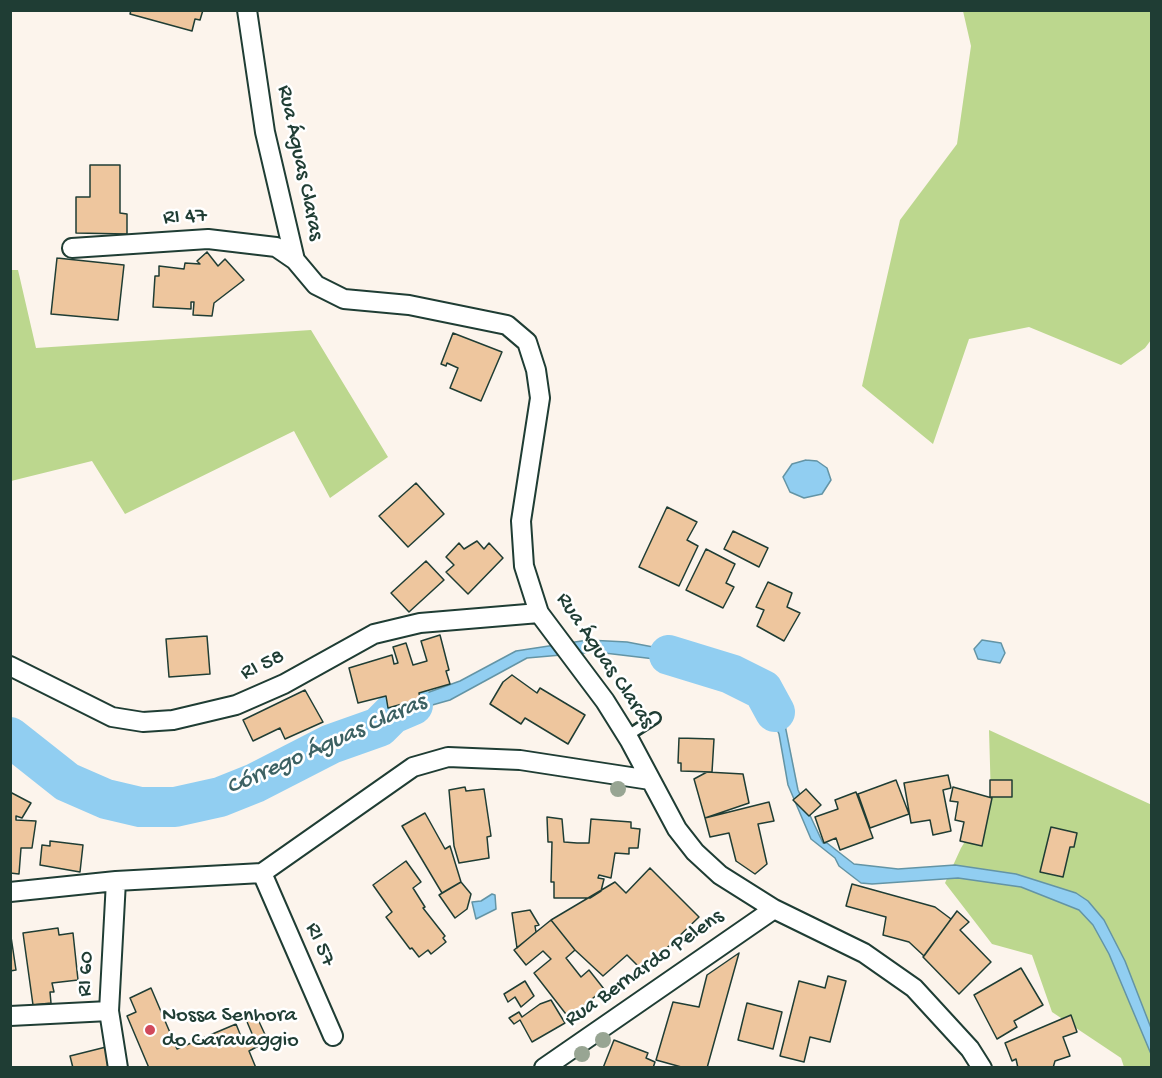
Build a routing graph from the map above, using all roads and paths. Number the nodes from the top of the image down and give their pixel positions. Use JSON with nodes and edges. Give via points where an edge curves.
{"nodes":[{"id":1,"x":247,"y":10,"type":"edge"},
{"id":2,"x":72,"y":248,"type":"dead end"},
{"id":3,"x":296,"y":260,"type":"junction"},
{"id":4,"x":539,"y":613,"type":"junction"},
{"id":5,"x":10,"y":666,"type":"edge"},
{"id":6,"x":655,"y":718,"type":"dead end"},
{"id":7,"x":627,"y":736,"type":"junction"},
{"id":8,"x":650,"y":780,"type":"junction"},
{"id":9,"x":262,"y":873,"type":"junction"},
{"id":10,"x":116,"y":881,"type":"junction"},
{"id":11,"x":10,"y":892,"type":"edge"},
{"id":12,"x":774,"y":909,"type":"junction"},
{"id":13,"x":109,"y":1011,"type":"junction"},
{"id":14,"x":10,"y":1016,"type":"edge"},
{"id":15,"x":333,"y":1036,"type":"dead end"},
{"id":16,"x":118,"y":1068,"type":"edge"},
{"id":17,"x":544,"y":1068,"type":"edge"},
{"id":18,"x":982,"y":1068,"type":"edge"}],
"edges":[{"from":1,"to":3,"type":"street","name":"Rua Águas Claras","via":[[265,132]]},
{"from":2,"to":3,"type":"street","name":"RI 47","via":[[208,239],[276,247]]},
{"from":3,"to":4,"type":"street","name":"Rua Águas Claras","via":[[316,285],[344,299],[409,305],[507,325],[527,342],[540,398],[521,521],[524,566]]},
{"from":4,"to":5,"type":"street","name":"RI 58","via":[[420,623],[374,634],[284,684],[236,705],[173,720],[143,722],[112,717]]},
{"from":4,"to":7,"type":"street","name":"Rua Águas Claras"},
{"from":6,"to":7,"type":"lane"},
{"from":7,"to":8,"type":"street","name":"Rua Águas Claras"},
{"from":8,"to":9,"type":"street","via":[[520,760],[448,757],[413,767]]},
{"from":8,"to":12,"type":"street","name":"Rua Águas Claras","via":[[677,829],[695,852],[720,875]]},
{"from":9,"to":10,"type":"street"},
{"from":9,"to":15,"type":"street","name":"RI 57"},
{"from":10,"to":11,"type":"street"},
{"from":10,"to":13,"type":"street","name":"RI 60"},
{"from":12,"to":17,"type":"street","name":"Rua Bernardo Pelens"},
{"from":12,"to":18,"type":"street","name":"Rua Águas Claras","via":[[864,953],[914,988],[970,1049]]},
{"from":13,"to":14,"type":"street"},
{"from":13,"to":16,"type":"street","name":"RI 60"}]}
